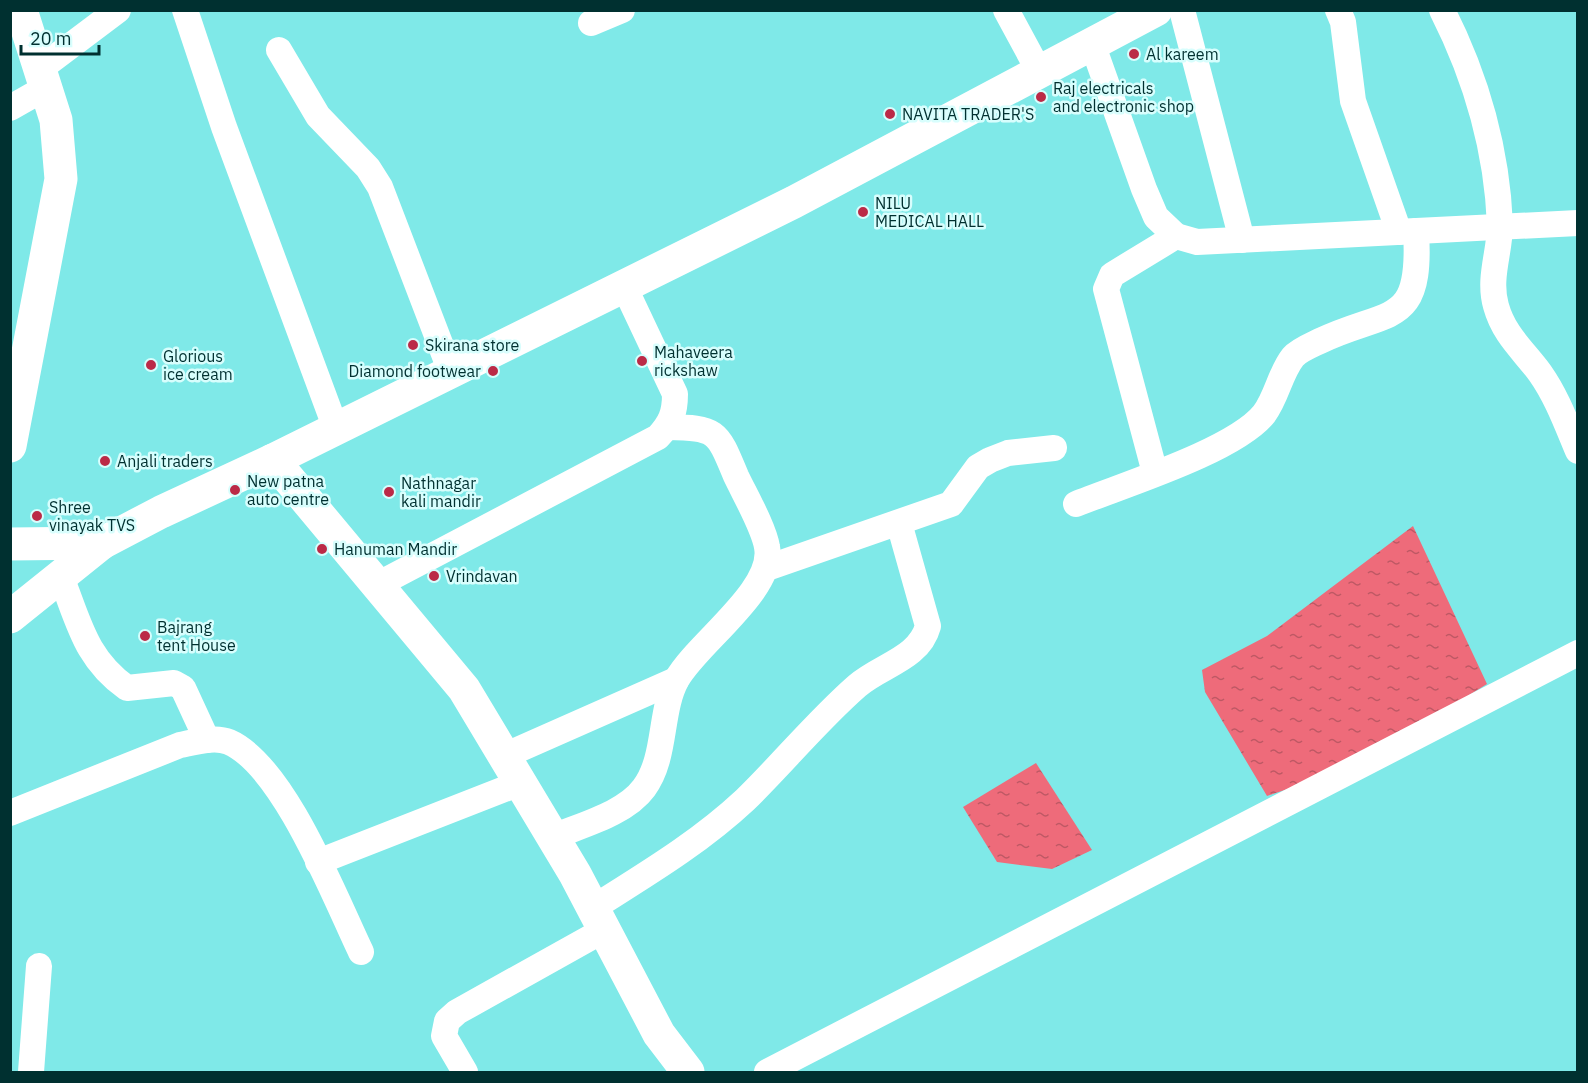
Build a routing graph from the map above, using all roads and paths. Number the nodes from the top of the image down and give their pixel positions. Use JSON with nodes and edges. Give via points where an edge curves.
{"nodes":[{"id":1,"x":21,"y":10,"type":"edge"},
{"id":2,"x":118,"y":10,"type":"edge"},
{"id":3,"x":185,"y":10,"type":"edge"},
{"id":4,"x":622,"y":10,"type":"edge"},
{"id":5,"x":1006,"y":10,"type":"edge"},
{"id":6,"x":1182,"y":10,"type":"edge"},
{"id":7,"x":1338,"y":10,"type":"edge"},
{"id":8,"x":1442,"y":10,"type":"edge"},
{"id":9,"x":1141,"y":14,"type":"edge"},
{"id":10,"x":591,"y":22,"type":"dead end"},
{"id":11,"x":1093,"y":46,"type":"junction"},
{"id":12,"x":279,"y":50,"type":"dead end"},
{"id":13,"x":1040,"y":73,"type":"junction"},
{"id":14,"x":44,"y":78,"type":"junction"},
{"id":15,"x":10,"y":108,"type":"edge"},
{"id":16,"x":1578,"y":223,"type":"edge"},
{"id":17,"x":1500,"y":227,"type":"junction"},
{"id":18,"x":1408,"y":231,"type":"junction"},
{"id":19,"x":1176,"y":236,"type":"junction"},
{"id":20,"x":1242,"y":240,"type":"junction"},
{"id":21,"x":624,"y":286,"type":"junction"},
{"id":22,"x":451,"y":372,"type":"junction"},
{"id":23,"x":667,"y":427,"type":"junction"},
{"id":24,"x":336,"y":429,"type":"junction"},
{"id":25,"x":10,"y":446,"type":"edge"},
{"id":26,"x":1054,"y":448,"type":"dead end"},
{"id":27,"x":1578,"y":452,"type":"edge"},
{"id":28,"x":273,"y":460,"type":"junction"},
{"id":29,"x":1155,"y":473,"type":"junction"},
{"id":30,"x":1076,"y":504,"type":"dead end"},
{"id":31,"x":899,"y":523,"type":"junction"},
{"id":32,"x":102,"y":543,"type":"junction"},
{"id":33,"x":10,"y":544,"type":"edge"},
{"id":34,"x":767,"y":568,"type":"junction"},
{"id":35,"x":61,"y":577,"type":"junction"},
{"id":36,"x":377,"y":585,"type":"junction"},
{"id":37,"x":10,"y":617,"type":"edge"},
{"id":38,"x":1578,"y":653,"type":"edge"},
{"id":39,"x":676,"y":680,"type":"junction"},
{"id":40,"x":207,"y":740,"type":"junction"},
{"id":41,"x":512,"y":769,"type":"junction"},
{"id":42,"x":10,"y":813,"type":"edge"},
{"id":43,"x":553,"y":837,"type":"junction"},
{"id":44,"x":318,"y":862,"type":"junction"},
{"id":45,"x":598,"y":919,"type":"junction"},
{"id":46,"x":361,"y":952,"type":"dead end"},
{"id":47,"x":39,"y":966,"type":"dead end"},
{"id":48,"x":31,"y":1072,"type":"edge"},
{"id":49,"x":465,"y":1072,"type":"edge"},
{"id":50,"x":688,"y":1072,"type":"edge"},
{"id":51,"x":767,"y":1072,"type":"edge"}],
"edges":[{"from":1,"to":14,"type":"main road"},
{"from":2,"to":14,"type":"street"},
{"from":3,"to":24,"type":"street"},
{"from":4,"to":10,"type":"street"},
{"from":5,"to":13,"type":"street"},
{"from":6,"to":20,"type":"street"},
{"from":7,"to":18,"type":"street","via":[[1353,100]]},
{"from":8,"to":17,"type":"street","via":[[1476,88],[1486,123]]},
{"from":9,"to":11,"type":"main road"},
{"from":11,"to":13,"type":"main road"},
{"from":11,"to":19,"type":"street","via":[[1143,189],[1156,217]]},
{"from":12,"to":22,"type":"street","via":[[318,116],[368,168],[380,187]]},
{"from":13,"to":21,"type":"main road"},
{"from":14,"to":15,"type":"street"},
{"from":14,"to":25,"type":"main road","via":[[56,120],[61,179]]},
{"from":16,"to":17,"type":"street"},
{"from":17,"to":18,"type":"street"},
{"from":17,"to":27,"type":"street","via":[[1492,275],[1495,304],[1505,331],[1540,373],[1557,403]]},
{"from":18,"to":20,"type":"street"},
{"from":18,"to":29,"type":"street","via":[[1418,266],[1405,303],[1389,317],[1306,347],[1293,357],[1275,396],[1250,427],[1223,445]]},
{"from":19,"to":20,"type":"street","via":[[1197,242]]},
{"from":19,"to":29,"type":"street","via":[[1112,275],[1106,289]]},
{"from":21,"to":22,"type":"main road"},
{"from":21,"to":23,"type":"street","via":[[675,394],[675,412]]},
{"from":22,"to":24,"type":"main road"},
{"from":23,"to":34,"type":"street","via":[[703,427],[716,435],[767,547]]},
{"from":23,"to":36,"type":"street","via":[[658,437]]},
{"from":24,"to":28,"type":"main road"},
{"from":26,"to":31,"type":"street","via":[[1008,453],[990,460],[978,467],[951,504]]},
{"from":28,"to":32,"type":"main road"},
{"from":28,"to":36,"type":"main road"},
{"from":29,"to":30,"type":"street"},
{"from":31,"to":34,"type":"street"},
{"from":31,"to":45,"type":"street","via":[[928,626],[924,641],[858,686],[743,802]]},
{"from":32,"to":33,"type":"main road"},
{"from":32,"to":35,"type":"main road"},
{"from":34,"to":39,"type":"street","via":[[732,619],[693,656]]},
{"from":35,"to":37,"type":"main road"},
{"from":35,"to":40,"type":"street","via":[[92,655],[106,674],[127,688],[174,683],[183,688]]},
{"from":36,"to":41,"type":"main road","via":[[464,689]]},
{"from":38,"to":51,"type":"street"},
{"from":39,"to":41,"type":"street"},
{"from":39,"to":43,"type":"street","via":[[654,768],[645,787],[616,809]]},
{"from":40,"to":42,"type":"street","via":[[180,745]]},
{"from":40,"to":44,"type":"street","via":[[227,741],[266,771]]},
{"from":41,"to":43,"type":"main road"},
{"from":41,"to":44,"type":"street"},
{"from":43,"to":45,"type":"main road"},
{"from":44,"to":46,"type":"street"},
{"from":45,"to":49,"type":"street","via":[[447,1021],[444,1036]]},
{"from":45,"to":50,"type":"main road","via":[[659,1034]]},
{"from":47,"to":48,"type":"street"}]}
